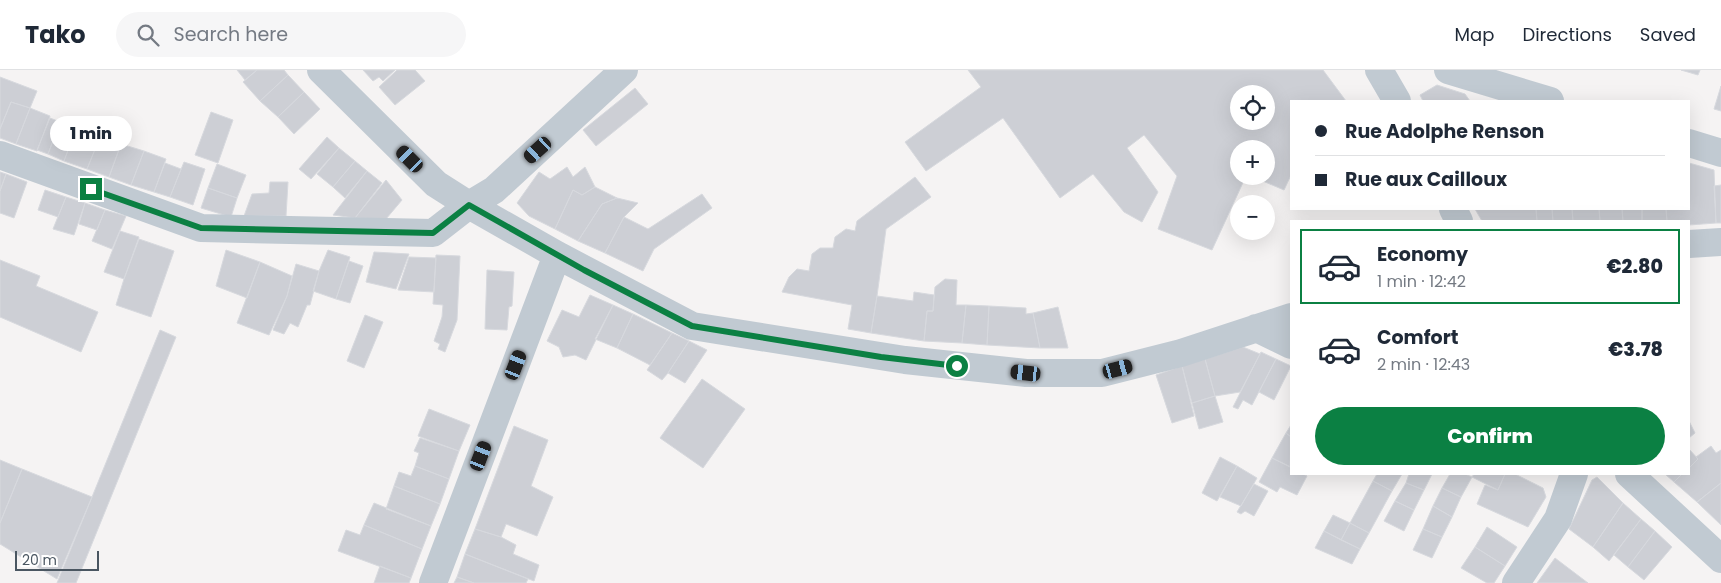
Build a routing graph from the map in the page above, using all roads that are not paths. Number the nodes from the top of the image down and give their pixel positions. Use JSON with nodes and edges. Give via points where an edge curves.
{"nodes":[{"id":1,"x":321,"y":70,"type":"edge"},
{"id":2,"x":624,"y":70,"type":"edge"},
{"id":3,"x":1379,"y":70,"type":"edge"},
{"id":4,"x":1448,"y":70,"type":"edge"},
{"id":5,"x":1396,"y":100,"type":"edge"},
{"id":6,"x":1547,"y":100,"type":"edge"},
{"id":7,"x":1690,"y":144,"type":"edge"},
{"id":8,"x":1721,"y":153,"type":"edge"},
{"id":9,"x":0,"y":156,"type":"edge"},
{"id":10,"x":469,"y":205,"type":"junction"},
{"id":11,"x":1721,"y":242,"type":"edge"},
{"id":12,"x":1690,"y":244,"type":"edge"},
{"id":13,"x":557,"y":255,"type":"junction"},
{"id":14,"x":1290,"y":317,"type":"edge"},
{"id":15,"x":1256,"y":328,"type":"junction"},
{"id":16,"x":1290,"y":345,"type":"edge"},
{"id":17,"x":1574,"y":475,"type":"edge"},
{"id":18,"x":1631,"y":475,"type":"edge"},
{"id":19,"x":1721,"y":559,"type":"edge"},
{"id":20,"x":433,"y":583,"type":"edge"},
{"id":21,"x":1516,"y":583,"type":"edge"}],
"edges":[{"from":1,"to":10,"type":"street","via":[[436,184]]},
{"from":2,"to":10,"type":"street","via":[[494,190]]},
{"from":3,"to":5,"type":"street"},
{"from":4,"to":6,"type":"street"},
{"from":7,"to":8,"type":"street"},
{"from":9,"to":10,"type":"street","via":[[201,228],[433,233]]},
{"from":10,"to":13,"type":"street"},
{"from":11,"to":12,"type":"street"},
{"from":13,"to":15,"type":"street","via":[[692,326],[881,357],[1026,373],[1102,373],[1181,353]]},
{"from":13,"to":20,"type":"street"},
{"from":14,"to":15,"type":"street"},
{"from":15,"to":16,"type":"street"},
{"from":17,"to":21,"type":"street","via":[[1558,519]]},
{"from":18,"to":19,"type":"street"}]}
